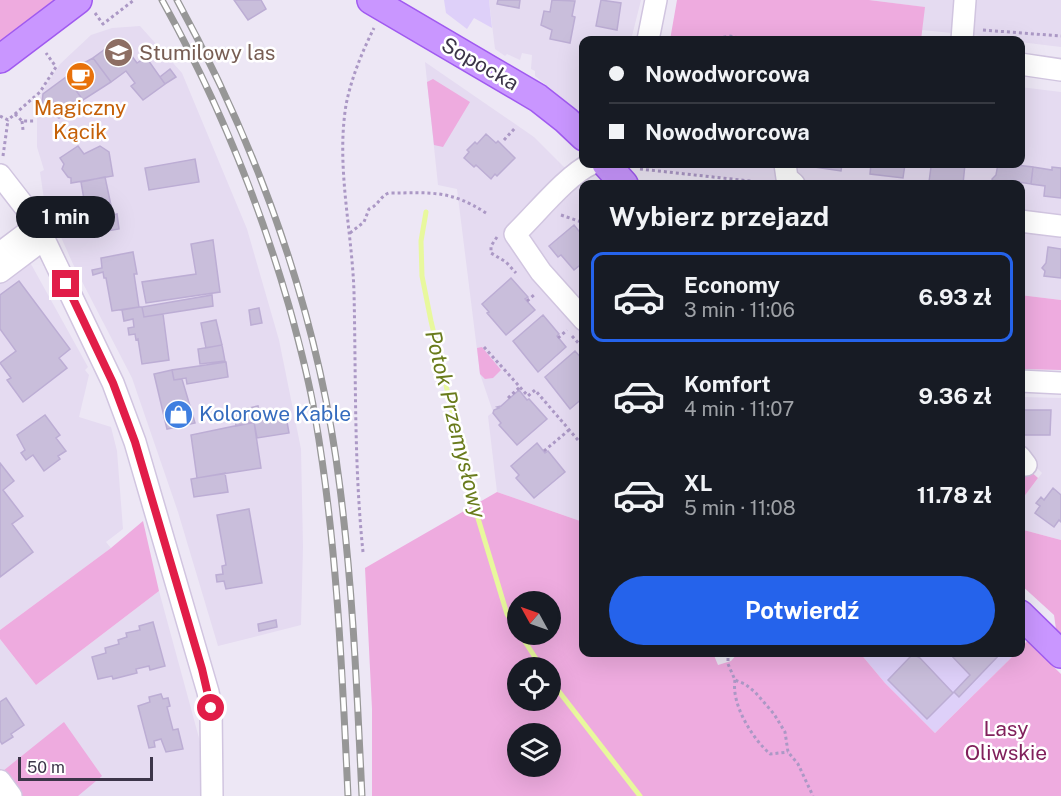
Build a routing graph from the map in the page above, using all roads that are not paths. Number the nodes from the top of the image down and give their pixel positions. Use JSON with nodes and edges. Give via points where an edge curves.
{"nodes":[{"id":1,"x":656,"y":0,"type":"edge"},
{"id":2,"x":965,"y":0,"type":"edge"},
{"id":3,"x":378,"y":4,"type":"edge"},
{"id":4,"x":87,"y":8,"type":"edge"},
{"id":5,"x":963,"y":35,"type":"edge"},
{"id":6,"x":649,"y":36,"type":"edge"},
{"id":7,"x":0,"y":59,"type":"edge"},
{"id":8,"x":1025,"y":65,"type":"edge"},
{"id":9,"x":1061,"y":70,"type":"edge"},
{"id":10,"x":579,"y":132,"type":"edge"},
{"id":11,"x":2,"y":166,"type":"edge"},
{"id":12,"x":582,"y":168,"type":"edge"},
{"id":13,"x":1025,"y":222,"type":"edge"},
{"id":14,"x":1061,"y":226,"type":"edge"},
{"id":15,"x":40,"y":232,"type":"junction"},
{"id":16,"x":0,"y":252,"type":"edge"},
{"id":17,"x":0,"y":272,"type":"edge"},
{"id":18,"x":575,"y":325,"type":"edge"},
{"id":19,"x":1025,"y":381,"type":"edge"},
{"id":20,"x":1061,"y":383,"type":"edge"},
{"id":21,"x":1025,"y":619,"type":"edge"},
{"id":22,"x":1061,"y":654,"type":"edge"},
{"id":23,"x":0,"y":781,"type":"edge"},
{"id":24,"x":11,"y":796,"type":"edge"},
{"id":25,"x":212,"y":796,"type":"edge"}],
"edges":[{"from":1,"to":6,"type":"street"},
{"from":2,"to":5,"type":"street"},
{"from":3,"to":10,"type":"main road","name":"Sopocka","via":[[538,98]]},
{"from":4,"to":7,"type":"main road"},
{"from":8,"to":9,"type":"street"},
{"from":11,"to":15,"type":"street"},
{"from":12,"to":18,"type":"street","via":[[515,234]]},
{"from":13,"to":14,"type":"street"},
{"from":15,"to":16,"type":"street"},
{"from":15,"to":17,"type":"street"},
{"from":15,"to":25,"type":"street","via":[[113,383],[135,442],[208,692]]},
{"from":19,"to":20,"type":"street"},
{"from":21,"to":22,"type":"main road"},
{"from":23,"to":24,"type":"street"}]}
